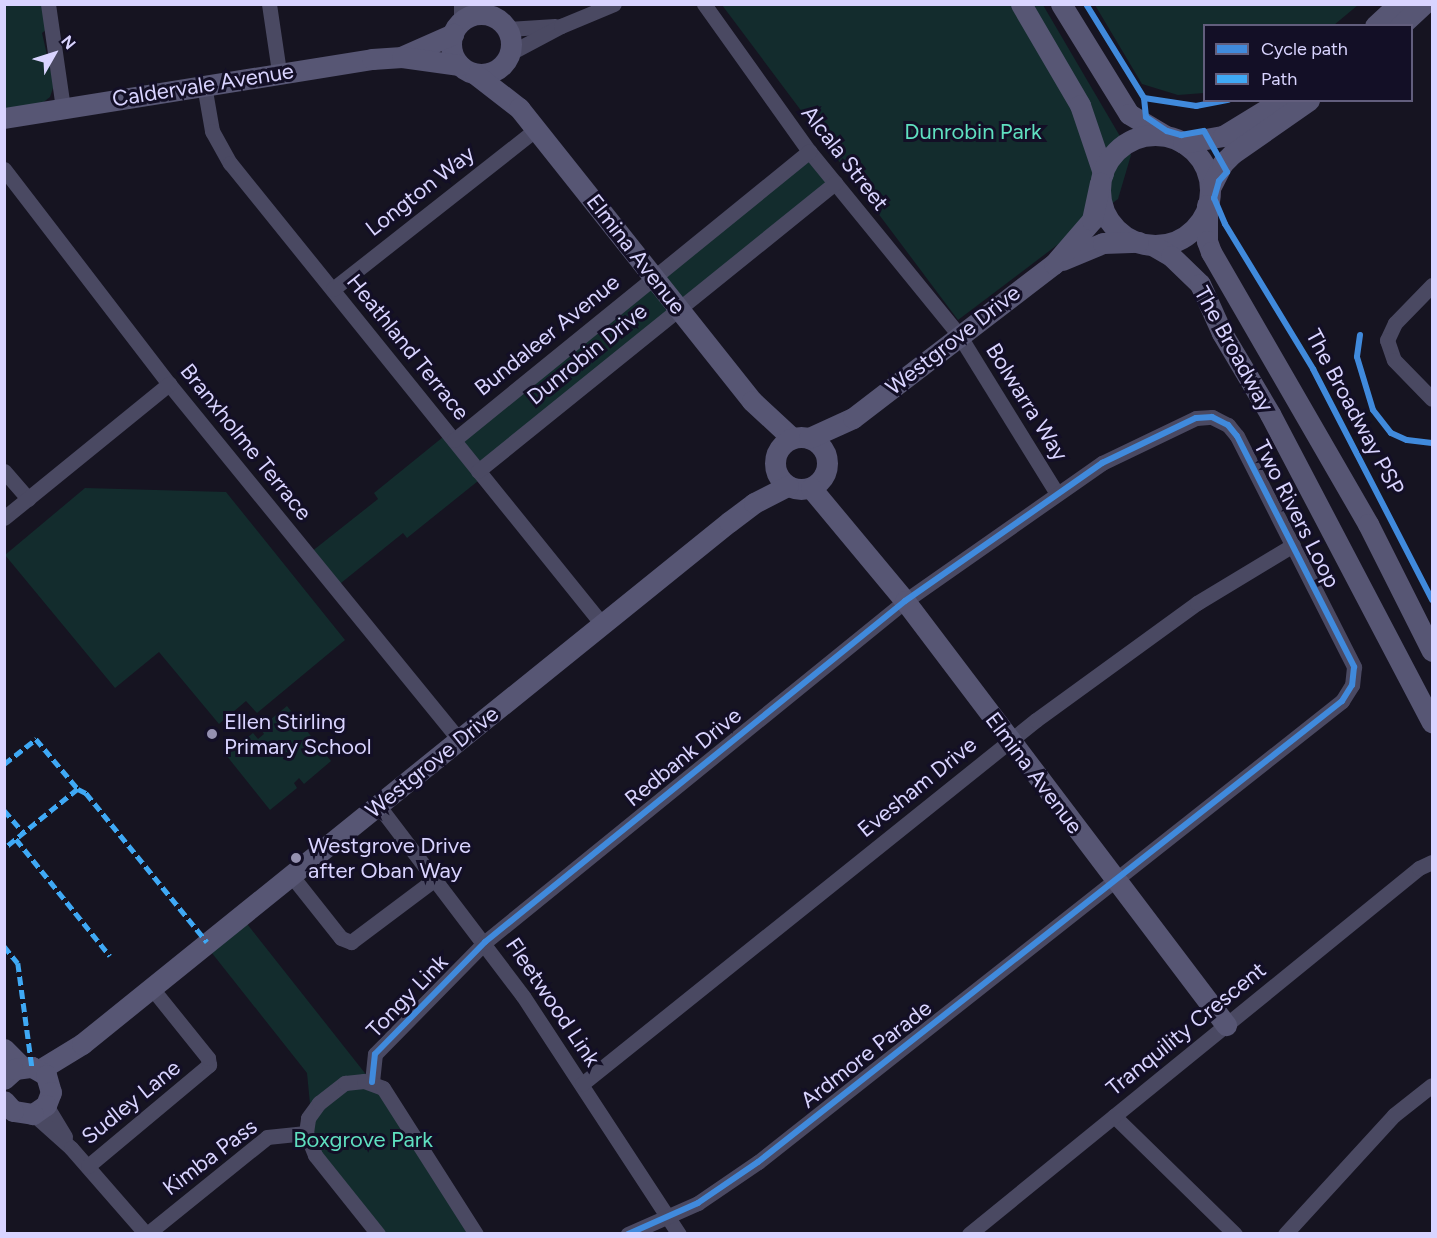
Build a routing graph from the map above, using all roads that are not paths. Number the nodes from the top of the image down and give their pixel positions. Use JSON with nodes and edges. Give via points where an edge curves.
{"nodes":[{"id":1,"x":48,"y":4,"type":"edge"},
{"id":2,"x":269,"y":4,"type":"edge"},
{"id":3,"x":614,"y":4,"type":"edge"},
{"id":4,"x":704,"y":4,"type":"edge"},
{"id":5,"x":1021,"y":4,"type":"edge"},
{"id":6,"x":1061,"y":4,"type":"edge"},
{"id":7,"x":1399,"y":4,"type":"edge"},
{"id":8,"x":1424,"y":4,"type":"edge"},
{"id":9,"x":484,"y":9,"type":"edge"},
{"id":10,"x":458,"y":20,"type":"edge"},
{"id":11,"x":1377,"y":24,"type":"edge"},
{"id":12,"x":1402,"y":24,"type":"edge"},
{"id":13,"x":561,"y":26,"type":"junction"},
{"id":14,"x":508,"y":29,"type":"junction"},
{"id":15,"x":402,"y":57,"type":"junction"},
{"id":16,"x":507,"y":59,"type":"junction"},
{"id":17,"x":467,"y":69,"type":"junction"},
{"id":18,"x":279,"y":72,"type":"junction"},
{"id":19,"x":204,"y":85,"type":"junction"},
{"id":20,"x":1279,"y":102,"type":"edge"},
{"id":21,"x":1306,"y":102,"type":"edge"},
{"id":22,"x":63,"y":108,"type":"junction"},
{"id":23,"x":519,"y":108,"type":"junction"},
{"id":24,"x":4,"y":118,"type":"edge"},
{"id":25,"x":536,"y":129,"type":"junction"},
{"id":26,"x":1176,"y":140,"type":"junction"},
{"id":27,"x":809,"y":151,"type":"junction"},
{"id":28,"x":4,"y":169,"type":"edge"},
{"id":29,"x":1102,"y":178,"type":"junction"},
{"id":30,"x":835,"y":183,"type":"junction"},
{"id":31,"x":1208,"y":197,"type":"junction"},
{"id":32,"x":1145,"y":244,"type":"junction"},
{"id":33,"x":1054,"y":264,"type":"junction"},
{"id":34,"x":654,"y":277,"type":"junction"},
{"id":35,"x":1432,"y":285,"type":"edge"},
{"id":36,"x":333,"y":289,"type":"junction"},
{"id":37,"x":679,"y":309,"type":"junction"},
{"id":38,"x":959,"y":334,"type":"junction"},
{"id":39,"x":169,"y":384,"type":"junction"},
{"id":40,"x":1432,"y":399,"type":"edge"},
{"id":41,"x":752,"y":401,"type":"junction"},
{"id":42,"x":853,"y":418,"type":"junction"},
{"id":43,"x":800,"y":438,"type":"junction"},
{"id":44,"x":454,"y":440,"type":"junction"},
{"id":45,"x":826,"y":456,"type":"junction"},
{"id":46,"x":776,"y":461,"type":"junction"},
{"id":47,"x":4,"y":471,"type":"edge"},
{"id":48,"x":478,"y":471,"type":"junction"},
{"id":49,"x":817,"y":483,"type":"junction"},
{"id":50,"x":788,"y":486,"type":"junction"},
{"id":51,"x":1056,"y":492,"type":"junction"},
{"id":52,"x":28,"y":499,"type":"junction"},
{"id":53,"x":754,"y":503,"type":"junction"},
{"id":54,"x":4,"y":518,"type":"edge"},
{"id":55,"x":1293,"y":544,"type":"junction"},
{"id":56,"x":905,"y":602,"type":"junction"},
{"id":57,"x":602,"y":624,"type":"junction"},
{"id":58,"x":1432,"y":651,"type":"edge"},
{"id":59,"x":1432,"y":722,"type":"edge"},
{"id":60,"x":459,"y":739,"type":"junction"},
{"id":61,"x":1010,"y":741,"type":"junction"},
{"id":62,"x":378,"y":805,"type":"junction"},
{"id":63,"x":1432,"y":862,"type":"edge"},
{"id":64,"x":291,"y":875,"type":"junction"},
{"id":65,"x":435,"y":879,"type":"junction"},
{"id":66,"x":1114,"y":881,"type":"junction"},
{"id":67,"x":485,"y":942,"type":"junction"},
{"id":68,"x":151,"y":987,"type":"junction"},
{"id":69,"x":1226,"y":1025,"type":"junction"},
{"id":70,"x":4,"y":1049,"type":"edge"},
{"id":71,"x":4,"y":1080,"type":"edge"},
{"id":72,"x":372,"y":1082,"type":"junction"},
{"id":73,"x":582,"y":1084,"type":"junction"},
{"id":74,"x":1432,"y":1085,"type":"edge"},
{"id":75,"x":27,"y":1096,"type":"edge"},
{"id":76,"x":1114,"y":1116,"type":"junction"},
{"id":77,"x":306,"y":1133,"type":"junction"},
{"id":78,"x":88,"y":1166,"type":"junction"},
{"id":79,"x":669,"y":1217,"type":"junction"},
{"id":80,"x":147,"y":1233,"type":"edge"},
{"id":81,"x":378,"y":1233,"type":"edge"},
{"id":82,"x":476,"y":1233,"type":"edge"},
{"id":83,"x":628,"y":1233,"type":"edge"},
{"id":84,"x":679,"y":1233,"type":"edge"},
{"id":85,"x":969,"y":1233,"type":"edge"},
{"id":86,"x":1235,"y":1233,"type":"edge"},
{"id":87,"x":1285,"y":1233,"type":"edge"}],
"edges":[{"from":1,"to":22,"type":"street"},
{"from":2,"to":18,"type":"street"},
{"from":3,"to":13,"type":"street"},
{"from":4,"to":27,"type":"street","name":"Alcala Street"},
{"from":5,"to":29,"type":"street","via":[[1080,105]]},
{"from":6,"to":26,"type":"street","via":[[1129,114]]},
{"from":7,"to":11,"type":"street"},
{"from":8,"to":12,"type":"street"},
{"from":9,"to":10,"type":"street"},
{"from":9,"to":14,"type":"street"},
{"from":10,"to":15,"type":"street","name":"Caldervale Avenue"},
{"from":10,"to":17,"type":"street","via":[[452,50]]},
{"from":13,"to":14,"type":"street"},
{"from":13,"to":16,"type":"street"},
{"from":14,"to":16,"type":"street"},
{"from":15,"to":17,"type":"street","name":"Caldervale Avenue"},
{"from":15,"to":18,"type":"street","name":"Caldervale Avenue"},
{"from":16,"to":17,"type":"street","via":[[490,73]]},
{"from":16,"to":23,"type":"street","name":"Elmina Avenue"},
{"from":17,"to":23,"type":"street","name":"Elmina Avenue"},
{"from":18,"to":19,"type":"street","name":"Caldervale Avenue"},
{"from":19,"to":22,"type":"street","name":"Caldervale Avenue"},
{"from":19,"to":36,"type":"street","name":"Heathland Terrace","via":[[217,145]]},
{"from":20,"to":26,"type":"street","via":[[1223,136]]},
{"from":21,"to":31,"type":"street","via":[[1232,154]]},
{"from":22,"to":24,"type":"street","name":"Caldervale Avenue"},
{"from":23,"to":25,"type":"street","name":"Elmina Avenue"},
{"from":25,"to":34,"type":"street","name":"Elmina Avenue"},
{"from":25,"to":36,"type":"street","name":"Longton Way"},
{"from":26,"to":29,"type":"street","via":[[1148,135],[1131,140],[1116,151]]},
{"from":26,"to":31,"type":"street","via":[[1197,153],[1207,169]]},
{"from":27,"to":30,"type":"street","name":"Alcala Street"},
{"from":27,"to":34,"type":"street","name":"Bundaleer Avenue"},
{"from":28,"to":39,"type":"street","name":"Branxholme Terrace"},
{"from":29,"to":32,"type":"street","via":[[1107,218],[1119,232]]},
{"from":29,"to":33,"type":"street","name":"Westgrove Drive","via":[[1092,220]]},
{"from":30,"to":37,"type":"street","name":"Dunrobin Drive"},
{"from":30,"to":38,"type":"street","name":"Alcala Street"},
{"from":31,"to":32,"type":"street","via":[[1200,222],[1186,235],[1170,243]]},
{"from":31,"to":58,"type":"street","name":"The Broadway","via":[[1207,241],[1211,252],[1362,514]]},
{"from":32,"to":33,"type":"street","name":"Westgrove Drive","via":[[1103,243]]},
{"from":32,"to":59,"type":"street","name":"The Broadway","via":[[1171,256],[1200,284],[1222,333],[1270,414]]},
{"from":33,"to":38,"type":"street","name":"Westgrove Drive"},
{"from":34,"to":37,"type":"street","name":"Elmina Avenue"},
{"from":34,"to":44,"type":"street","name":"Bundaleer Avenue"},
{"from":35,"to":40,"type":"street","via":[[1395,323],[1387,340],[1394,360]]},
{"from":36,"to":44,"type":"street","name":"Heathland Terrace"},
{"from":37,"to":41,"type":"street","name":"Elmina Avenue"},
{"from":37,"to":48,"type":"street","name":"Dunrobin Drive"},
{"from":38,"to":42,"type":"street","name":"Westgrove Drive"},
{"from":38,"to":51,"type":"street","name":"Bolwarra Way"},
{"from":39,"to":52,"type":"street"},
{"from":39,"to":60,"type":"street","name":"Branxholme Terrace"},
{"from":41,"to":43,"type":"street","name":"Elmina Avenue"},
{"from":41,"to":46,"type":"street","name":"Elmina Avenue"},
{"from":42,"to":43,"type":"street","name":"Westgrove Drive"},
{"from":42,"to":45,"type":"street","name":"Westgrove Drive"},
{"from":43,"to":45,"type":"street"},
{"from":43,"to":46,"type":"street"},
{"from":44,"to":48,"type":"street","name":"Heathland Terrace"},
{"from":45,"to":49,"type":"street"},
{"from":46,"to":50,"type":"street"},
{"from":46,"to":53,"type":"street","name":"Westgrove Drive"},
{"from":47,"to":52,"type":"street"},
{"from":48,"to":57,"type":"street","name":"Heathland Terrace"},
{"from":49,"to":50,"type":"street"},
{"from":49,"to":56,"type":"street","name":"Elmina Avenue"},
{"from":50,"to":53,"type":"street","name":"Westgrove Drive"},
{"from":51,"to":55,"type":"street","name":"Two Rivers Loop","via":[[1102,463],[1178,425],[1212,417],[1237,436]]},
{"from":51,"to":56,"type":"street","name":"Two Rivers Loop"},
{"from":52,"to":54,"type":"street"},
{"from":53,"to":57,"type":"street","name":"Westgrove Drive"},
{"from":55,"to":61,"type":"street","name":"Evesham Drive","via":[[1197,603]]},
{"from":55,"to":66,"type":"street","name":"Two Rivers Loop","via":[[1354,667],[1352,685],[1342,701]]},
{"from":56,"to":61,"type":"street","name":"Elmina Avenue"},
{"from":56,"to":67,"type":"street","name":"Redbank Drive"},
{"from":57,"to":60,"type":"street","name":"Westgrove Drive"},
{"from":60,"to":62,"type":"street","name":"Westgrove Drive"},
{"from":61,"to":66,"type":"street","name":"Elmina Avenue"},
{"from":61,"to":73,"type":"street","name":"Evesham Drive"},
{"from":62,"to":64,"type":"street","name":"Westgrove Drive"},
{"from":62,"to":65,"type":"street","name":"Fleetwood Link"},
{"from":63,"to":69,"type":"street","name":"Tranquility Crescent","via":[[1419,868]]},
{"from":64,"to":65,"type":"street","via":[[341,938],[351,942]]},
{"from":64,"to":68,"type":"street","name":"Westgrove Drive"},
{"from":65,"to":67,"type":"street","name":"Fleetwood Link"},
{"from":66,"to":69,"type":"street","name":"Elmina Avenue"},
{"from":66,"to":79,"type":"street","name":"Ardmore Parade","via":[[758,1162],[698,1203]]},
{"from":67,"to":72,"type":"street","name":"Tongy Link","via":[[375,1054]]},
{"from":67,"to":73,"type":"street","name":"Fleetwood Link"},
{"from":68,"to":75,"type":"street","name":"Westgrove Drive"},
{"from":68,"to":78,"type":"street","name":"Sudley Lane","via":[[208,1058],[209,1065]]},
{"from":69,"to":76,"type":"street","name":"Tranquility Crescent"},
{"from":70,"to":75,"type":"street"},
{"from":71,"to":75,"type":"street","name":"Westgrove Drive"},
{"from":72,"to":77,"type":"street","via":[[345,1083],[328,1096],[308,1118]]},
{"from":72,"to":82,"type":"street","via":[[395,1103]]},
{"from":73,"to":79,"type":"street","name":"Fleetwood Link"},
{"from":74,"to":87,"type":"street","via":[[1394,1115]]},
{"from":75,"to":78,"type":"street"},
{"from":76,"to":85,"type":"street","name":"Tranquility Crescent"},
{"from":76,"to":86,"type":"street"},
{"from":77,"to":80,"type":"street","name":"Kimba Pass","via":[[267,1137]]},
{"from":77,"to":81,"type":"street","via":[[315,1155]]},
{"from":78,"to":80,"type":"street"},
{"from":79,"to":83,"type":"street","name":"Ardmore Parade"},
{"from":79,"to":84,"type":"street","name":"Fleetwood Link"}]}
